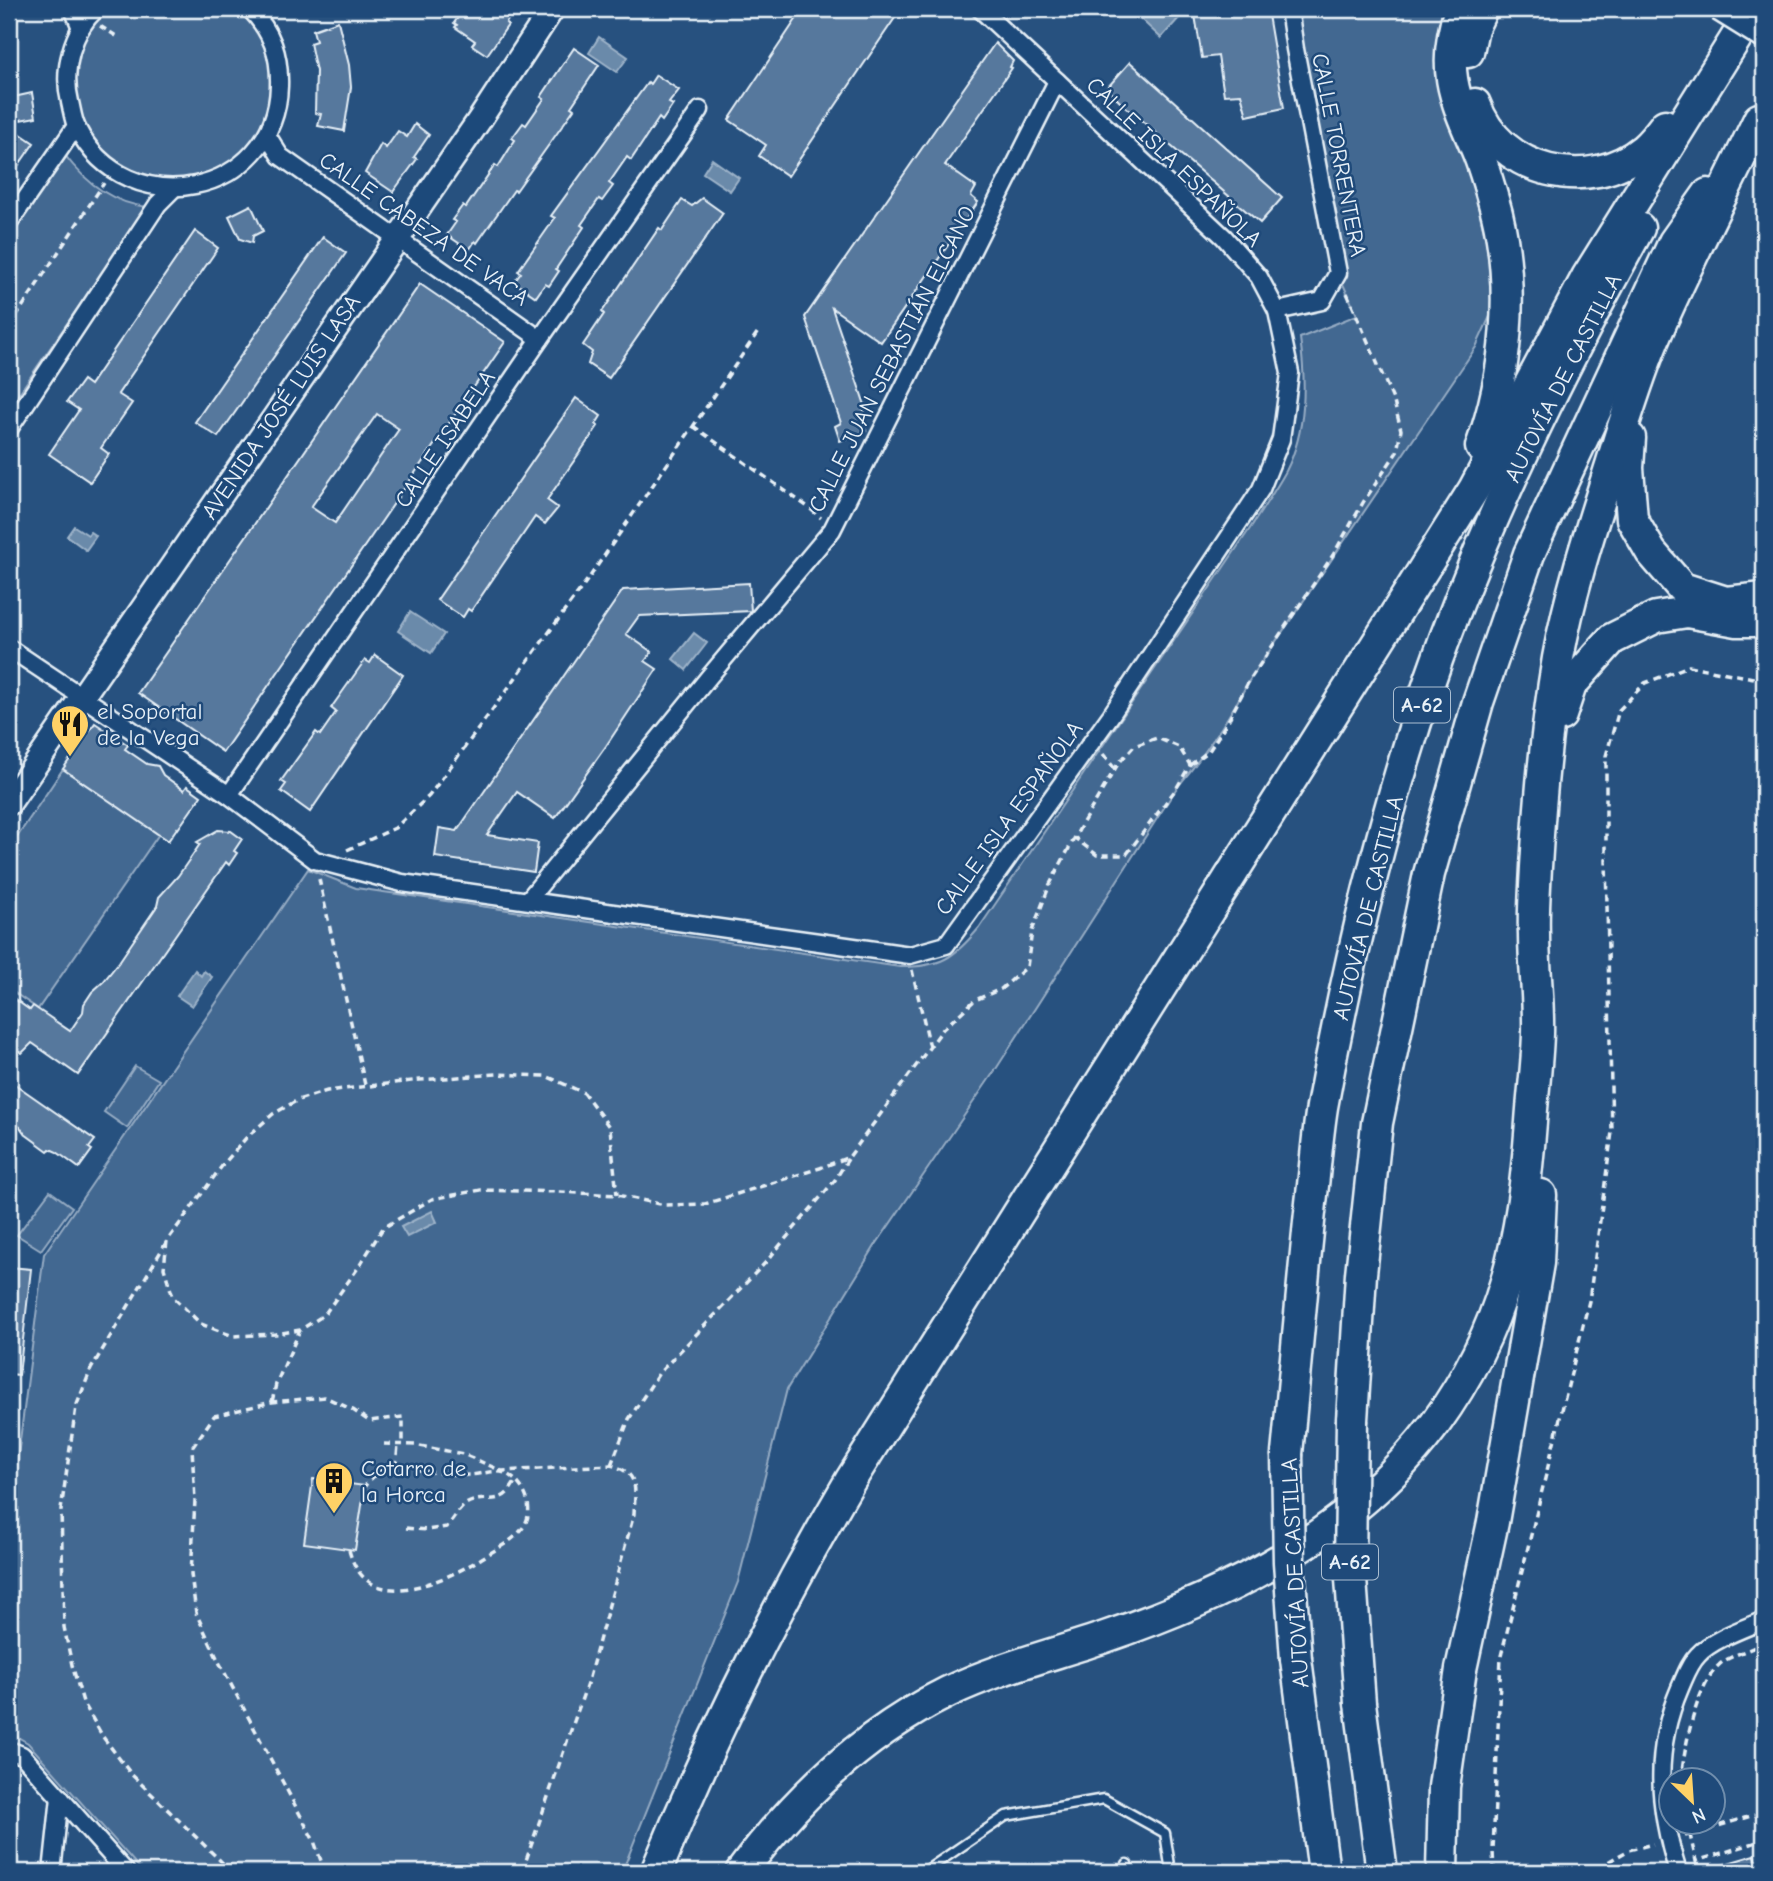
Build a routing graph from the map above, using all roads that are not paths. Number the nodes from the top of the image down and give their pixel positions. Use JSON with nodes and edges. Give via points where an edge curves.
{"nodes":[{"id":1,"x":73,"y":9,"type":"edge"},
{"id":2,"x":86,"y":9,"type":"edge"},
{"id":3,"x":96,"y":9,"type":"edge"},
{"id":4,"x":250,"y":9,"type":"edge"},
{"id":5,"x":552,"y":9,"type":"edge"},
{"id":6,"x":981,"y":9,"type":"edge"},
{"id":7,"x":1289,"y":9,"type":"edge"},
{"id":8,"x":1460,"y":9,"type":"edge"},
{"id":9,"x":1482,"y":9,"type":"edge"},
{"id":10,"x":1719,"y":9,"type":"edge"},
{"id":11,"x":1757,"y":23,"type":"edge"},
{"id":12,"x":81,"y":28,"type":"junction"},
{"id":13,"x":1057,"y":81,"type":"junction"},
{"id":14,"x":700,"y":110,"type":"dead end"},
{"id":15,"x":1762,"y":115,"type":"edge"},
{"id":16,"x":79,"y":131,"type":"junction"},
{"id":17,"x":267,"y":135,"type":"junction"},
{"id":18,"x":255,"y":151,"type":"junction"},
{"id":19,"x":280,"y":156,"type":"junction"},
{"id":20,"x":153,"y":187,"type":"junction"},
{"id":21,"x":173,"y":189,"type":"junction"},
{"id":22,"x":158,"y":204,"type":"junction"},
{"id":23,"x":9,"y":223,"type":"edge"},
{"id":24,"x":397,"y":237,"type":"junction"},
{"id":25,"x":1277,"y":311,"type":"junction"},
{"id":26,"x":540,"y":339,"type":"junction"},
{"id":27,"x":1632,"y":400,"type":"junction"},
{"id":28,"x":9,"y":429,"type":"edge"},
{"id":29,"x":1420,"y":575,"type":"junction"},
{"id":30,"x":1764,"y":598,"type":"edge"},
{"id":31,"x":1764,"y":621,"type":"edge"},
{"id":32,"x":9,"y":648,"type":"edge"},
{"id":33,"x":81,"y":698,"type":"junction"},
{"id":34,"x":1542,"y":769,"type":"junction"},
{"id":35,"x":229,"y":795,"type":"junction"},
{"id":36,"x":9,"y":803,"type":"edge"},
{"id":37,"x":528,"y":900,"type":"junction"},
{"id":38,"x":1538,"y":1032,"type":"junction"},
{"id":39,"x":1764,"y":1620,"type":"edge"},
{"id":40,"x":9,"y":1750,"type":"edge"},
{"id":41,"x":60,"y":1797,"type":"junction"},
{"id":42,"x":52,"y":1872,"type":"edge"},
{"id":43,"x":127,"y":1872,"type":"edge"},
{"id":44,"x":656,"y":1872,"type":"edge"},
{"id":45,"x":741,"y":1872,"type":"edge"},
{"id":46,"x":924,"y":1872,"type":"edge"},
{"id":47,"x":1171,"y":1872,"type":"edge"},
{"id":48,"x":1324,"y":1872,"type":"edge"},
{"id":49,"x":1382,"y":1872,"type":"edge"},
{"id":50,"x":1442,"y":1872,"type":"edge"},
{"id":51,"x":1678,"y":1872,"type":"edge"}],
"edges":[{"from":1,"to":12,"type":"street"},
{"from":2,"to":3,"type":"street"},
{"from":3,"to":12,"type":"street"},
{"from":4,"to":17,"type":"street","via":[[265,24],[280,63],[278,105]]},
{"from":5,"to":24,"type":"street","name":"AVENIDA JOSÉ LUIS LASA"},
{"from":6,"to":13,"type":"street","name":"CALLE ISLA ESPAÑOLA"},
{"from":7,"to":25,"type":"street","name":"CALLE TORRENTERA","via":[[1338,273],[1322,301]]},
{"from":8,"to":29,"type":"highway","via":[[1452,38],[1451,80],[1497,215],[1505,271],[1505,326],[1486,432]]},
{"from":9,"to":11,"type":"highway","via":[[1468,49],[1468,70],[1482,122],[1493,138],[1522,160],[1563,173],[1600,171],[1645,149]]},
{"from":10,"to":11,"type":"street","bridge":true},
{"from":11,"to":29,"type":"highway","via":[[1587,277],[1474,489]]},
{"from":11,"to":48,"type":"highway","name":"AUTOVÍA DE CASTILLA","number":"A-62","bridge":true,"via":[[1578,340],[1492,522],[1430,679],[1379,849],[1348,980],[1322,1109],[1287,1454],[1296,1659]]},
{"from":12,"to":16,"type":"street","via":[[71,50],[66,86]]},
{"from":13,"to":25,"type":"street","name":"CALLE ISLA ESPAÑOLA","via":[[1224,237],[1259,277]]},
{"from":13,"to":37,"type":"street","name":"CALLE JUAN SEBASTIÁN ELCANO","via":[[832,530]]},
{"from":14,"to":26,"type":"street","name":"CALLE ISABELA"},
{"from":15,"to":27,"type":"highway","via":[[1654,340]]},
{"from":15,"to":49,"type":"highway","name":"AUTOVÍA DE CASTILLA","number":"A-62","bridge":true,"via":[[1674,242],[1529,554],[1478,702],[1429,874],[1377,1123],[1352,1420],[1350,1565],[1360,1703]]},
{"from":16,"to":20,"type":"street","via":[[89,149],[113,170]]},
{"from":16,"to":23,"type":"street","via":[[65,142]]},
{"from":17,"to":18,"type":"street"},
{"from":17,"to":19,"type":"street","name":"CALLE CABEZA DE VACA"},
{"from":18,"to":19,"type":"street","name":"CALLE CABEZA DE VACA"},
{"from":18,"to":21,"type":"street","via":[[217,179]]},
{"from":19,"to":24,"type":"street","name":"CALLE CABEZA DE VACA"},
{"from":20,"to":21,"type":"street"},
{"from":20,"to":22,"type":"street"},
{"from":21,"to":22,"type":"street"},
{"from":22,"to":28,"type":"street"},
{"from":24,"to":26,"type":"street","name":"CALLE CABEZA DE VACA"},
{"from":24,"to":33,"type":"street","name":"AVENIDA JOSÉ LUIS LASA"},
{"from":25,"to":37,"type":"street","name":"CALLE ISLA ESPAÑOLA","via":[[1290,373],[1281,439],[1261,489],[1111,715],[946,945],[910,954]]},
{"from":26,"to":35,"type":"street","name":"CALLE ISABELA"},
{"from":27,"to":30,"type":"highway","via":[[1628,468],[1632,519],[1651,552],[1682,588],[1726,602]]},
{"from":27,"to":34,"type":"highway","via":[[1583,554],[1559,654]]},
{"from":29,"to":44,"type":"highway","via":[[850,1481],[739,1684]]},
{"from":31,"to":34,"type":"highway","via":[[1687,612],[1656,617],[1612,639],[1571,685]]},
{"from":32,"to":33,"type":"street","name":"CALLE ISLA ESPAÑOLA"},
{"from":33,"to":35,"type":"street","name":"CALLE ISLA ESPAÑOLA"},
{"from":33,"to":36,"type":"street","name":"AVENIDA JOSÉ LUIS LASA"},
{"from":34,"to":38,"type":"highway","via":[[1534,932]]},
{"from":35,"to":37,"type":"street","name":"CALLE ISLA ESPAÑOLA","via":[[315,860],[402,883]]},
{"from":38,"to":45,"type":"highway","via":[[1524,1196],[1509,1279],[1489,1333],[1455,1393],[1390,1476],[1316,1538],[1241,1581],[1176,1612],[952,1691],[889,1726],[809,1792]]},
{"from":38,"to":50,"type":"highway","via":[[1544,1146],[1538,1263],[1493,1522],[1461,1669],[1444,1787]]},
{"from":39,"to":51,"type":"street","via":[[1699,1653],[1665,1728],[1660,1788]]},
{"from":40,"to":41,"type":"street","via":[[22,1755]]},
{"from":41,"to":42,"type":"street"},
{"from":41,"to":43,"type":"street"},
{"from":46,"to":47,"type":"lane","via":[[1006,1816],[1104,1799],[1165,1833]]}]}
